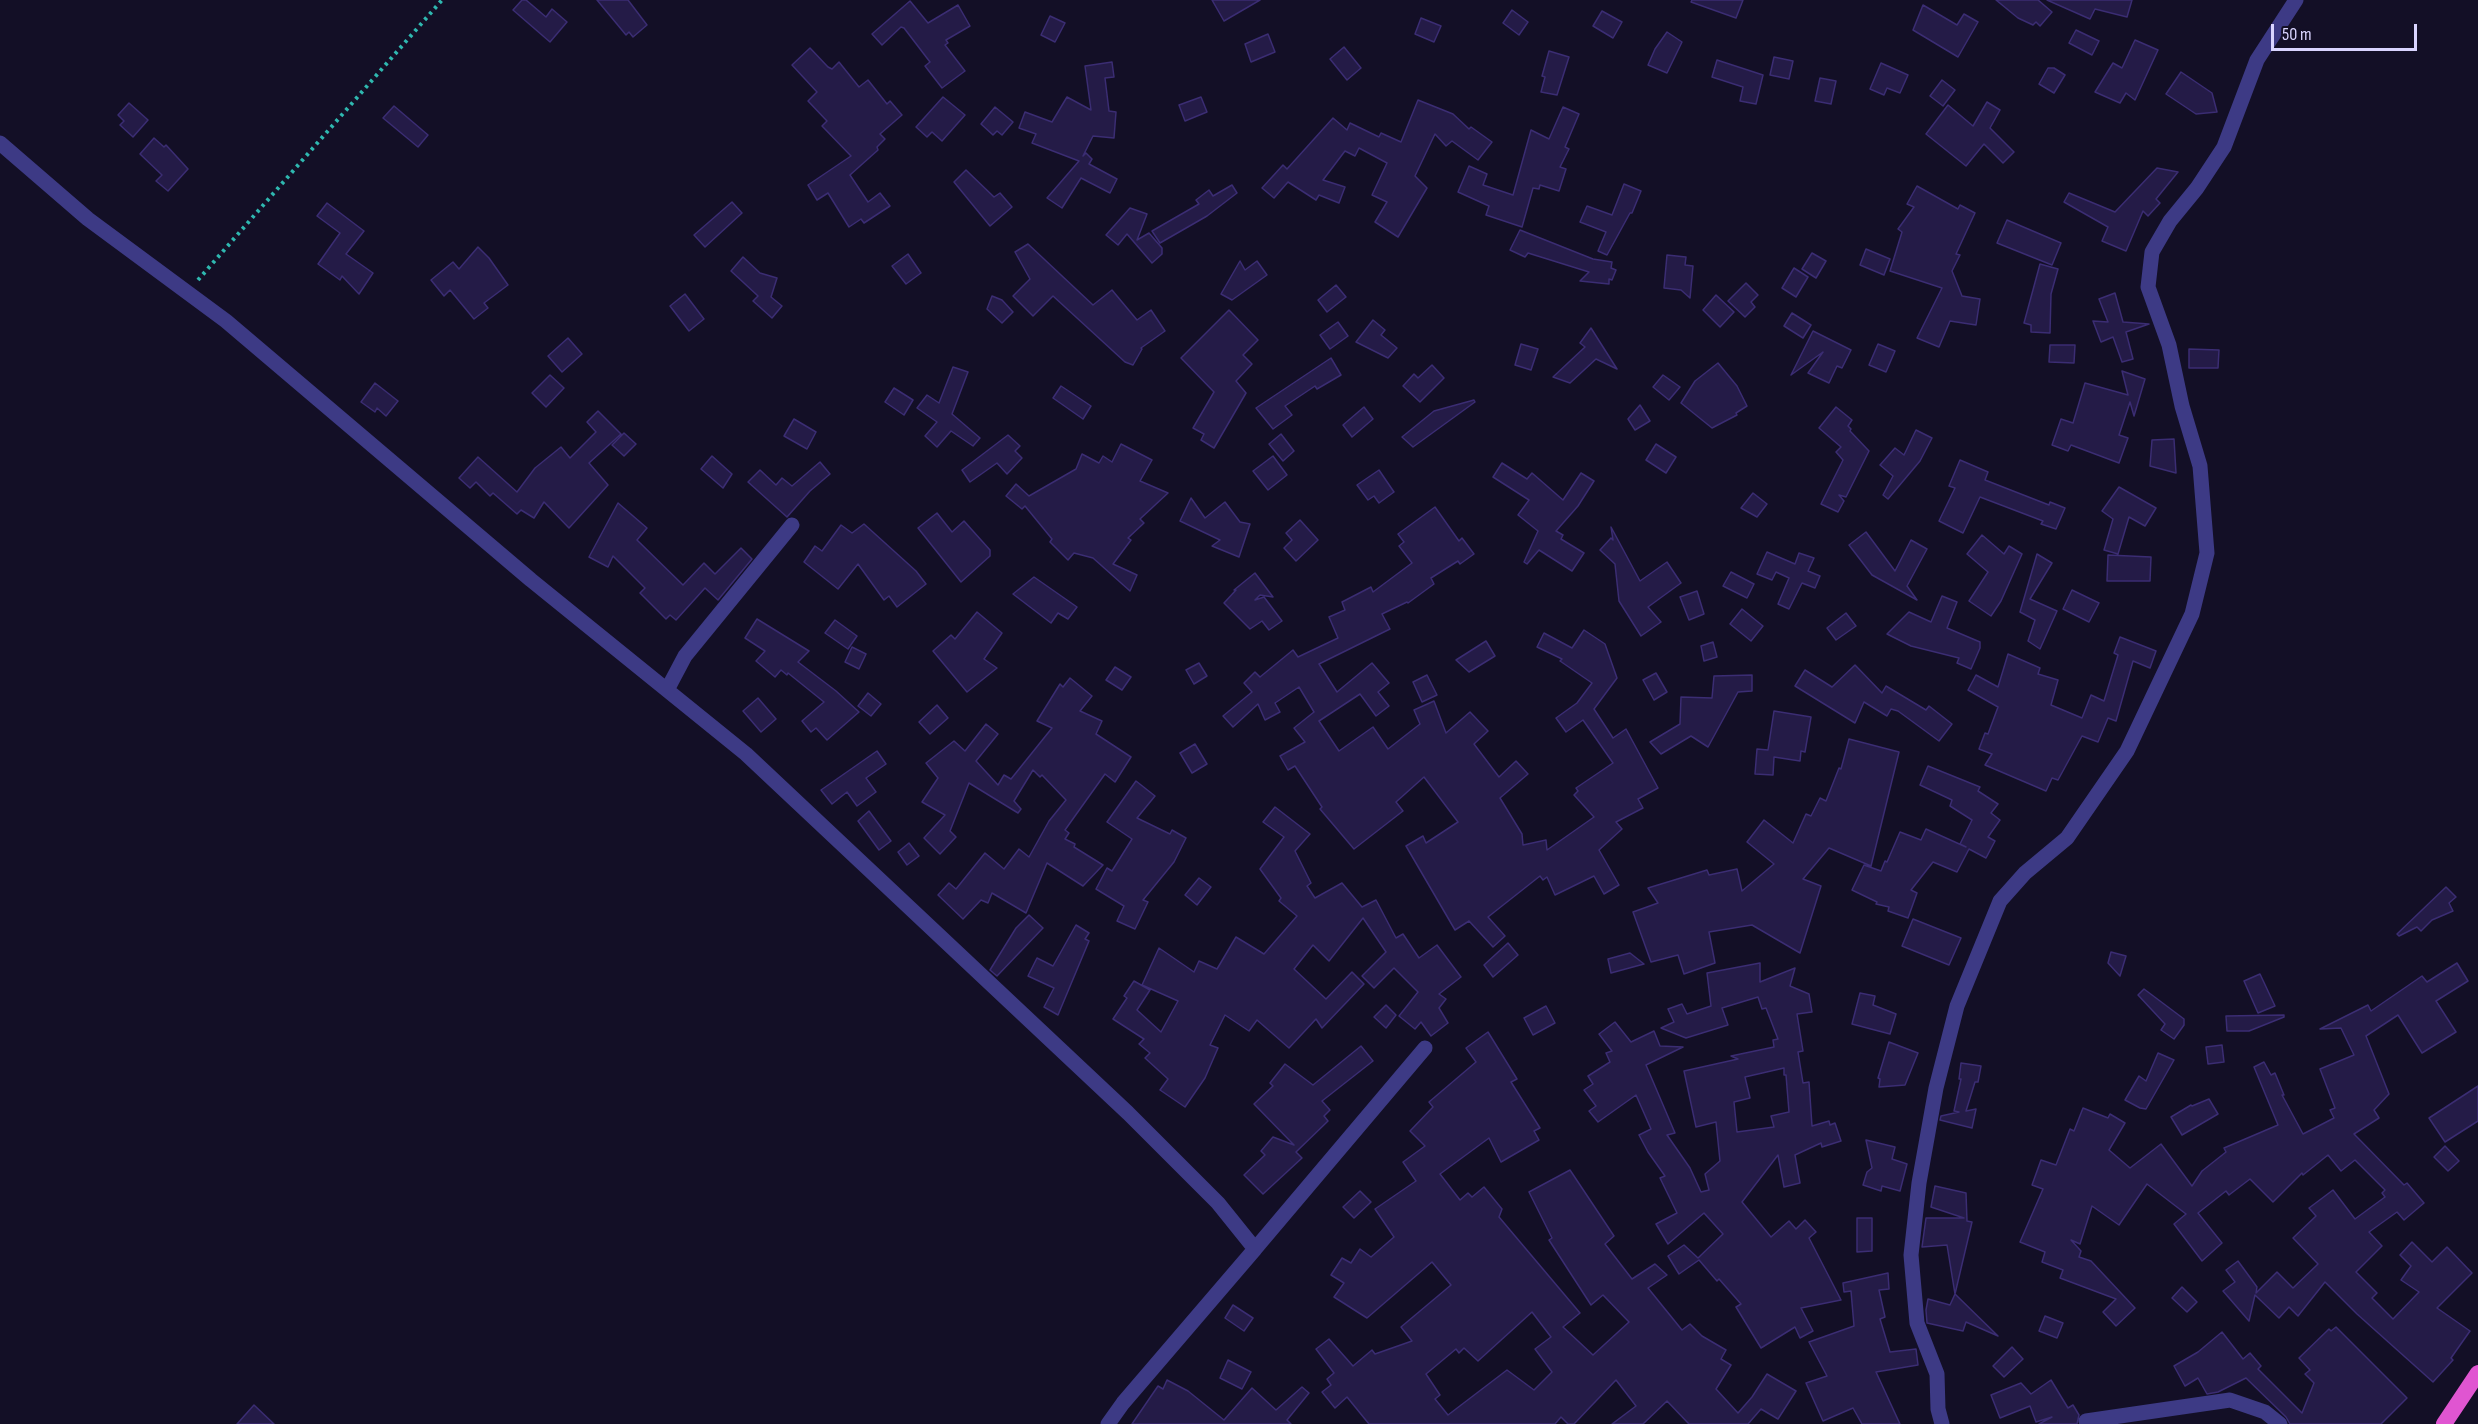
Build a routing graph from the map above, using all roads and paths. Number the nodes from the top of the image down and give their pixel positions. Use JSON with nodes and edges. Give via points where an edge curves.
{"nodes":[{"id":1,"x":442,"y":0,"type":"edge"},
{"id":2,"x":2296,"y":0,"type":"edge"},
{"id":3,"x":0,"y":143,"type":"edge"},
{"id":4,"x":187,"y":292,"type":"junction"},
{"id":5,"x":792,"y":525,"type":"dead end"},
{"id":6,"x":667,"y":690,"type":"junction"},
{"id":7,"x":1425,"y":1048,"type":"dead end"},
{"id":8,"x":1255,"y":1249,"type":"junction"},
{"id":9,"x":2478,"y":1373,"type":"edge"},
{"id":10,"x":2086,"y":1421,"type":"dead end"},
{"id":11,"x":1108,"y":1424,"type":"edge"},
{"id":12,"x":1942,"y":1424,"type":"edge"},
{"id":13,"x":2280,"y":1424,"type":"edge"},
{"id":14,"x":2444,"y":1424,"type":"edge"}],
"edges":[{"from":1,"to":4,"type":"path"},
{"from":2,"to":12,"type":"street","via":[[2257,60],[2224,147],[2152,252],[2148,287],[2169,345],[2200,466],[2207,553],[2192,614],[2127,751],[2067,838],[2025,873],[2000,901],[1957,1006],[1936,1088],[1911,1255],[1917,1323],[1937,1374]]},
{"from":3,"to":4,"type":"street","via":[[88,219]]},
{"from":4,"to":6,"type":"street"},
{"from":5,"to":6,"type":"street","via":[[685,656]]},
{"from":6,"to":8,"type":"street","via":[[746,754],[1049,1038],[1218,1203]]},
{"from":7,"to":8,"type":"street"},
{"from":8,"to":11,"type":"street"},
{"from":9,"to":14,"type":"highway"},
{"from":10,"to":13,"type":"street","via":[[2230,1400],[2265,1412]]}]}
